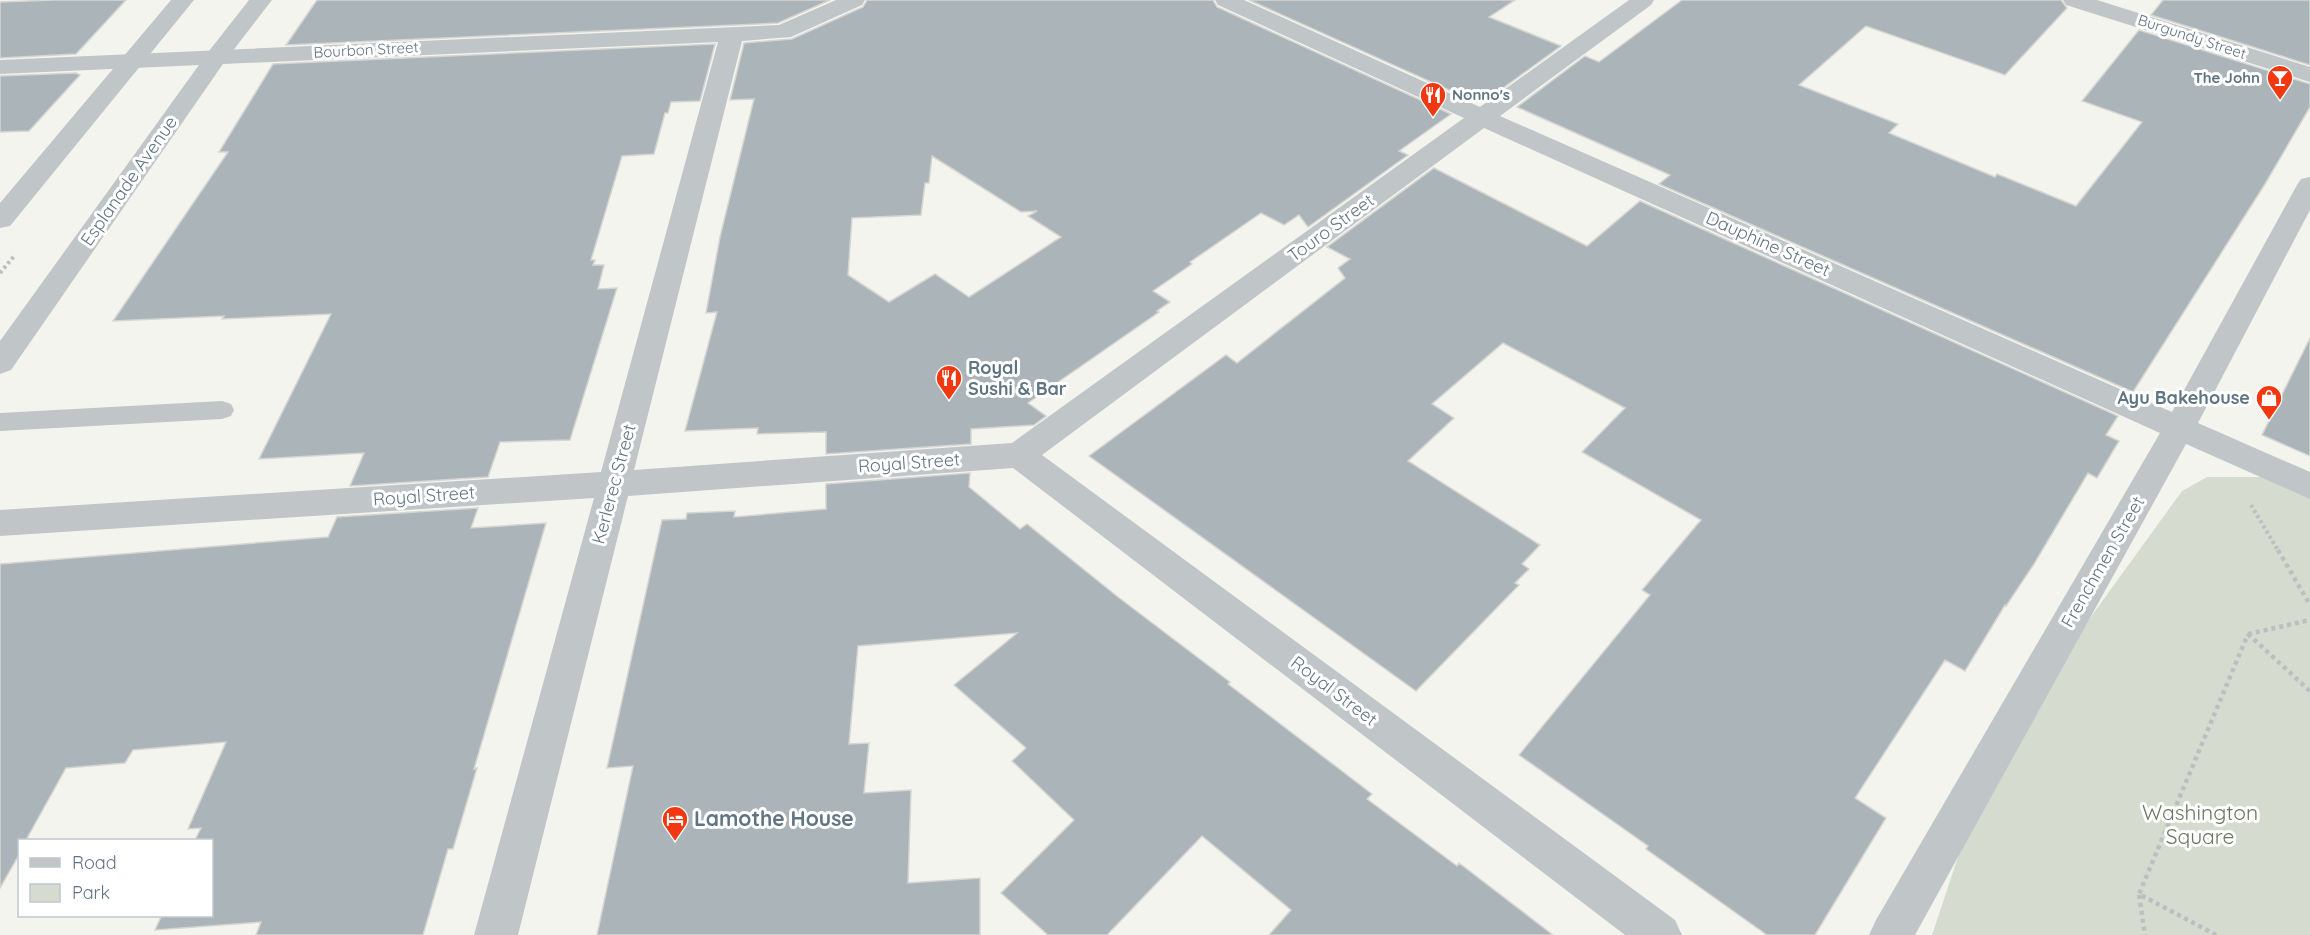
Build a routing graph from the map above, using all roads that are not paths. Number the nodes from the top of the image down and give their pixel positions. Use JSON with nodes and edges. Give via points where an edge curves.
{"nodes":[{"id":1,"x":183,"y":0,"type":"edge"},
{"id":2,"x":261,"y":0,"type":"edge"},
{"id":3,"x":855,"y":0,"type":"edge"},
{"id":4,"x":1226,"y":0,"type":"edge"},
{"id":5,"x":1643,"y":0,"type":"edge"},
{"id":6,"x":2074,"y":0,"type":"edge"},
{"id":7,"x":732,"y":34,"type":"junction"},
{"id":8,"x":217,"y":56,"type":"junction"},
{"id":9,"x":131,"y":62,"type":"junction"},
{"id":10,"x":0,"y":67,"type":"edge"},
{"id":11,"x":2310,"y":75,"type":"edge"},
{"id":12,"x":1483,"y":118,"type":"junction"},
{"id":13,"x":2310,"y":185,"type":"edge"},
{"id":14,"x":0,"y":220,"type":"edge"},
{"id":15,"x":0,"y":363,"type":"edge"},
{"id":16,"x":222,"y":410,"type":"dead end"},
{"id":17,"x":0,"y":422,"type":"edge"},
{"id":18,"x":2180,"y":427,"type":"junction"},
{"id":19,"x":1019,"y":455,"type":"junction"},
{"id":20,"x":614,"y":484,"type":"junction"},
{"id":21,"x":2310,"y":486,"type":"edge"},
{"id":22,"x":0,"y":524,"type":"edge"},
{"id":23,"x":496,"y":935,"type":"edge"},
{"id":24,"x":1660,"y":935,"type":"edge"},
{"id":25,"x":1891,"y":935,"type":"edge"}],
"edges":[{"from":1,"to":9,"type":"street"},
{"from":2,"to":8,"type":"street","name":"Esplanade Avenue"},
{"from":3,"to":7,"type":"street","name":"Bourbon Street","via":[[783,32]]},
{"from":4,"to":12,"type":"street","name":"Dauphine Street"},
{"from":5,"to":12,"type":"street","name":"Touro Street"},
{"from":6,"to":11,"type":"street","name":"Burgundy Street"},
{"from":7,"to":8,"type":"street","name":"Bourbon Street"},
{"from":7,"to":20,"type":"street","name":"Kerlerec Street"},
{"from":8,"to":9,"type":"street","name":"Bourbon Street"},
{"from":8,"to":15,"type":"street","name":"Esplanade Avenue"},
{"from":9,"to":10,"type":"street","name":"Bourbon Street"},
{"from":9,"to":14,"type":"street"},
{"from":12,"to":18,"type":"street","name":"Dauphine Street"},
{"from":12,"to":19,"type":"street","name":"Touro Street"},
{"from":13,"to":18,"type":"street","name":"Frenchmen Street"},
{"from":16,"to":17,"type":"lane"},
{"from":18,"to":21,"type":"street","name":"Dauphine Street"},
{"from":18,"to":25,"type":"street","name":"Frenchmen Street"},
{"from":19,"to":20,"type":"street","name":"Royal Street"},
{"from":19,"to":24,"type":"street","name":"Royal Street"},
{"from":20,"to":22,"type":"street","name":"Royal Street"},
{"from":20,"to":23,"type":"street","name":"Kerlerec Street"}]}
